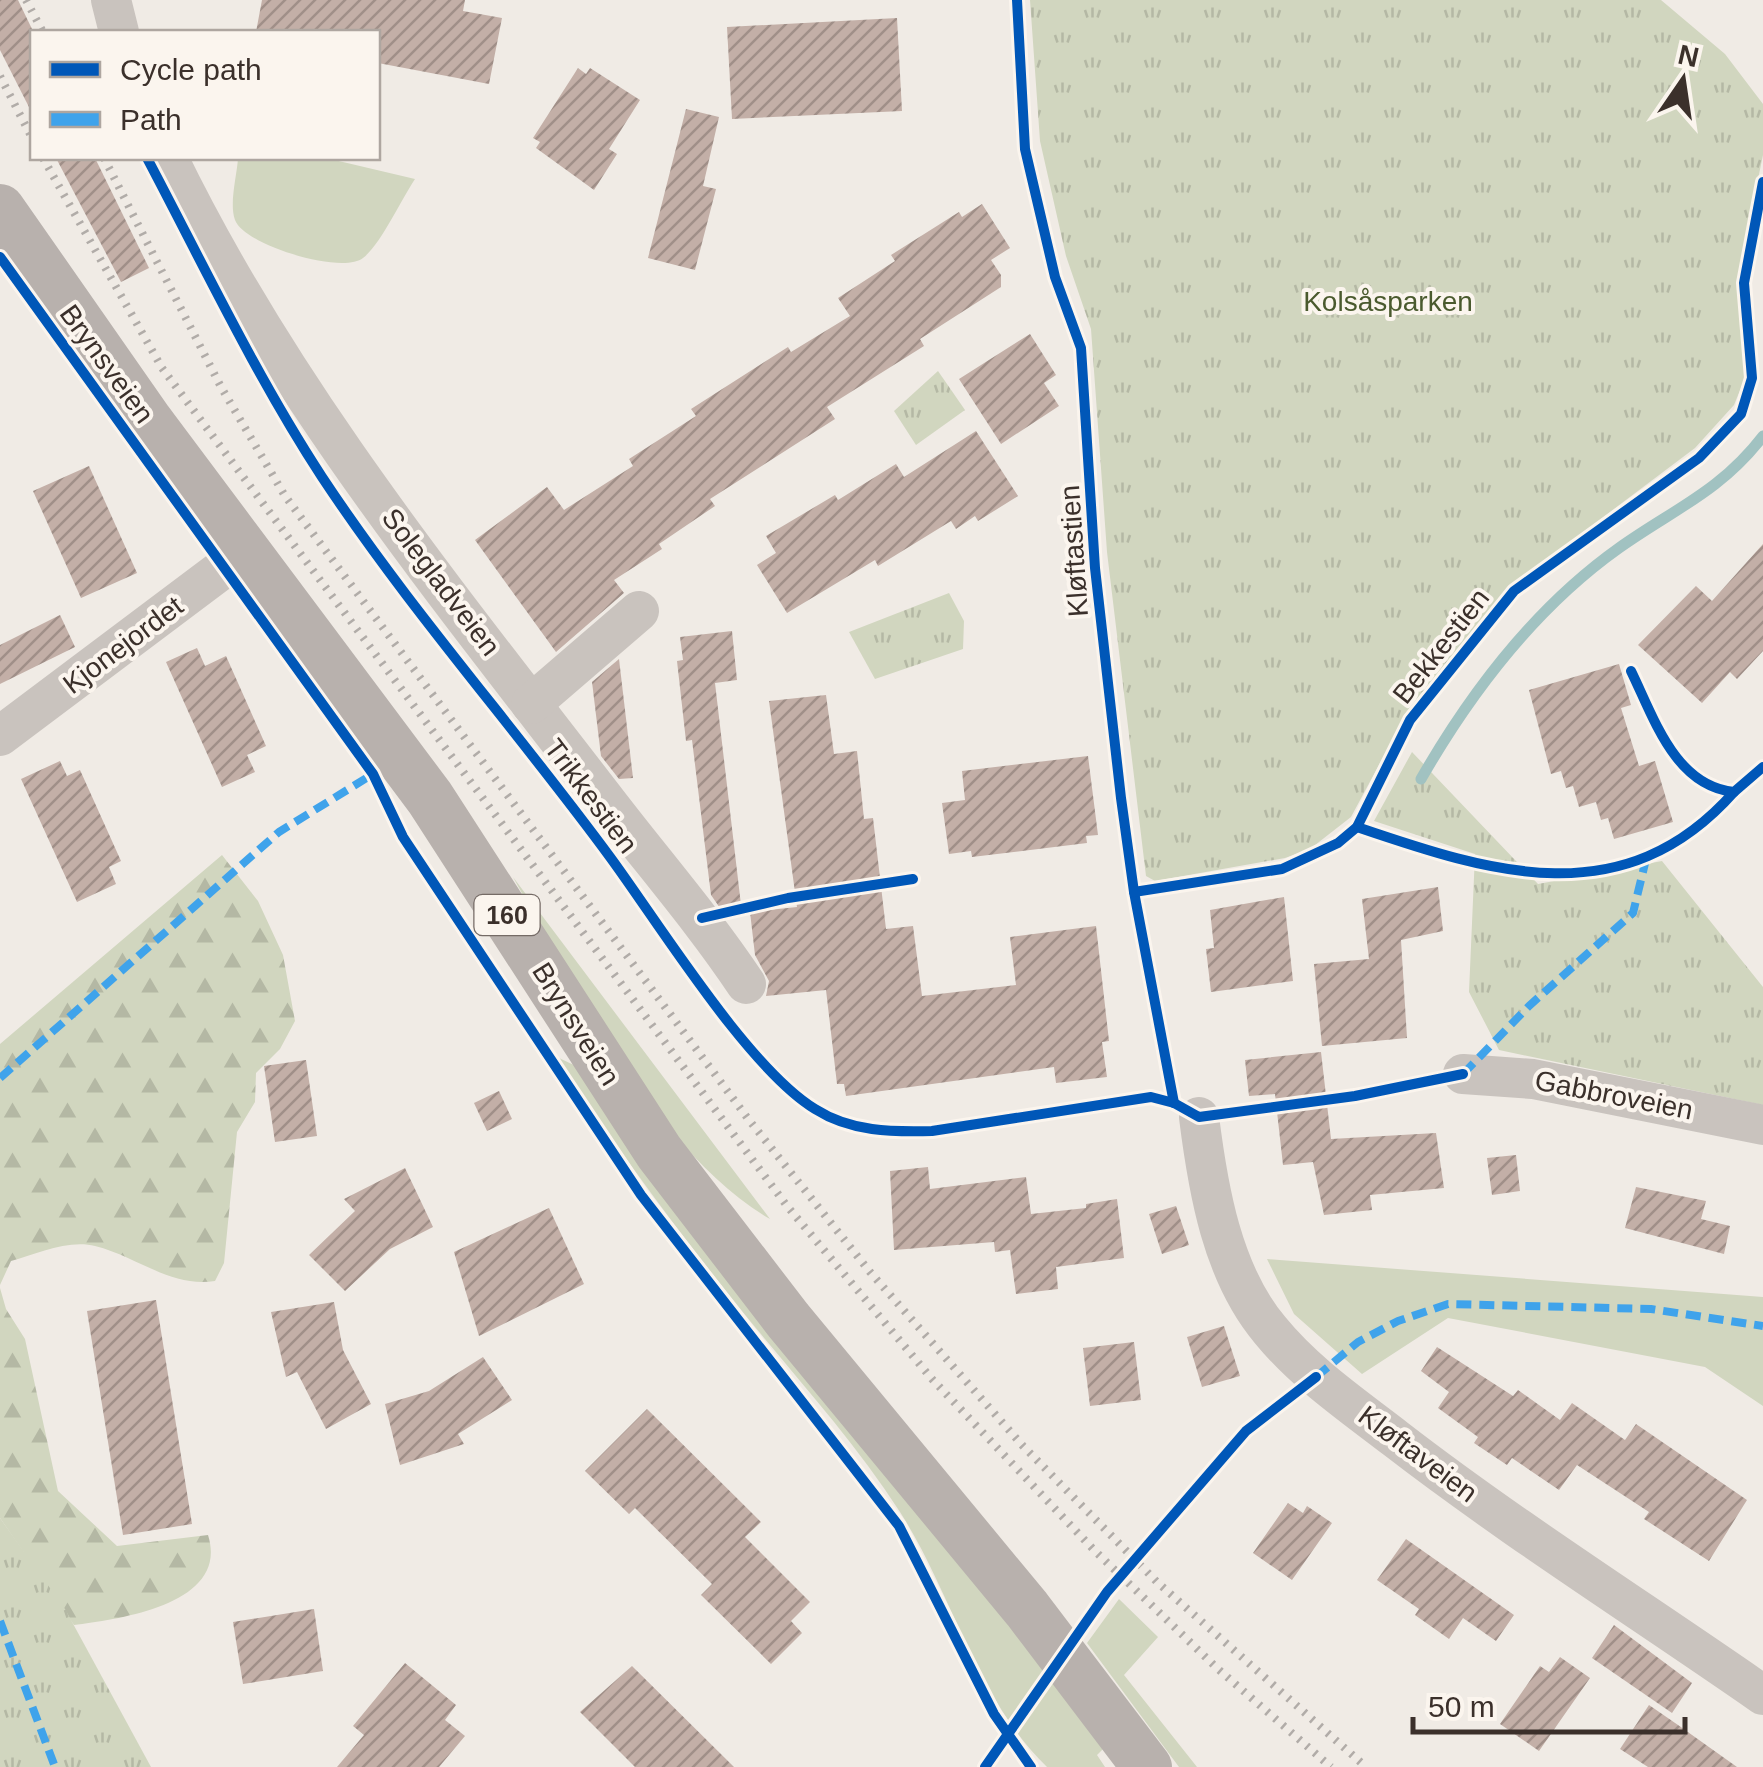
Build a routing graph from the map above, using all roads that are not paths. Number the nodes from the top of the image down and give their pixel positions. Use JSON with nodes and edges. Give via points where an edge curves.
{"nodes":[{"id":1,"x":110,"y":0,"type":"edge"},
{"id":2,"x":119,"y":30,"type":"edge"},
{"id":3,"x":169,"y":160,"type":"edge"},
{"id":4,"x":0,"y":210,"type":"edge"},
{"id":5,"x":245,"y":552,"type":"junction"},
{"id":6,"x":639,"y":612,"type":"dead end"},
{"id":7,"x":531,"y":704,"type":"junction"},
{"id":8,"x":0,"y":736,"type":"edge"},
{"id":9,"x":746,"y":984,"type":"dead end"},
{"id":10,"x":1463,"y":1074,"type":"dead end"},
{"id":11,"x":1200,"y":1117,"type":"dead end"},
{"id":12,"x":1763,"y":1125,"type":"edge"},
{"id":13,"x":1763,"y":1695,"type":"edge"},
{"id":14,"x":1147,"y":1767,"type":"edge"}],
"edges":[{"from":1,"to":2,"type":"street"},
{"from":3,"to":7,"type":"street","name":"Solegladveien","via":[[258,327],[343,453]]},
{"from":4,"to":5,"type":"main road","name":"Brynsveien","number":"160"},
{"from":5,"to":8,"type":"street","name":"Kjonejordet"},
{"from":5,"to":14,"type":"main road","name":"Brynsveien","number":"160","via":[[430,798],[659,1152]]},
{"from":6,"to":7,"type":"street"},
{"from":7,"to":9,"type":"street","name":"Solegladveien","via":[[702,918]]},
{"from":10,"to":12,"type":"street","name":"Gabbroveien","via":[[1532,1078]]},
{"from":11,"to":13,"type":"street","name":"Kløftaveien","via":[[1215,1210],[1233,1266],[1268,1328],[1316,1377],[1463,1490]]}]}
